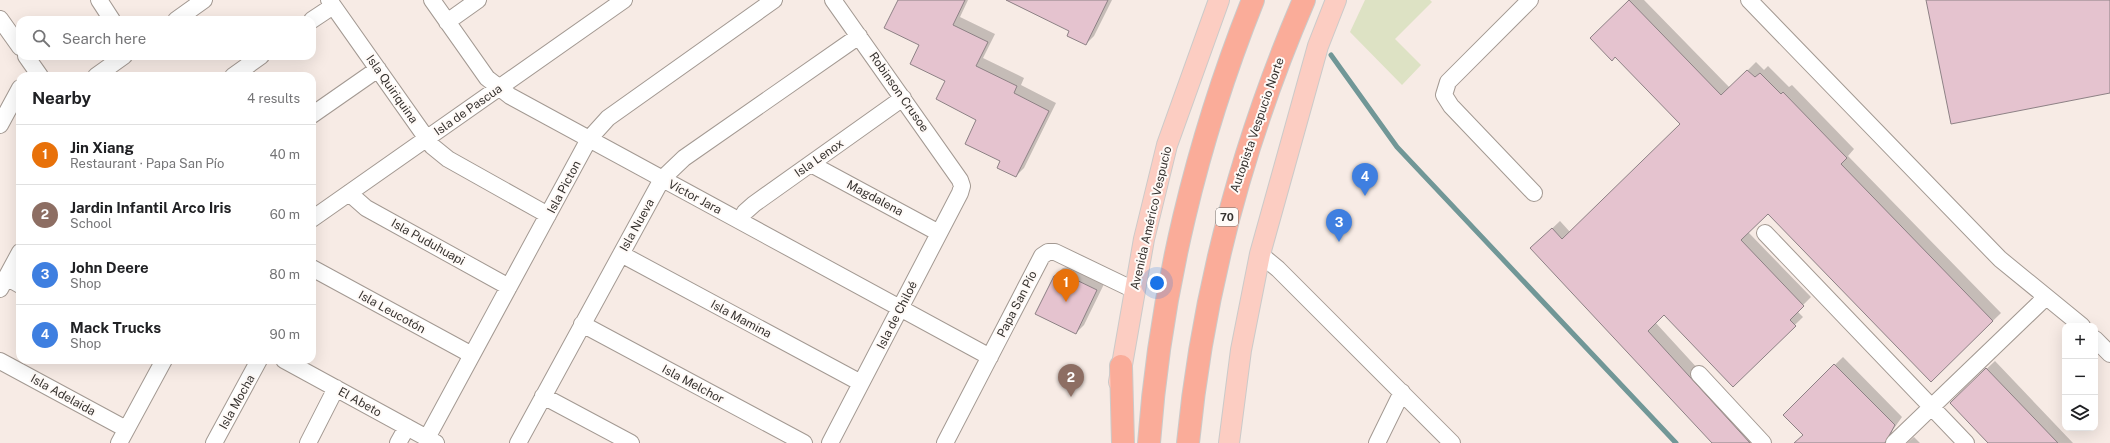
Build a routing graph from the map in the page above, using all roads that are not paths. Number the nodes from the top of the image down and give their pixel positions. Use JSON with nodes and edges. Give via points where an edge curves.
{"nodes":[{"id":1,"x":98,"y":0,"type":"edge"},
{"id":2,"x":204,"y":0,"type":"edge"},
{"id":3,"x":432,"y":0,"type":"edge"},
{"id":4,"x":478,"y":0,"type":"edge"},
{"id":5,"x":624,"y":0,"type":"edge"},
{"id":6,"x":774,"y":0,"type":"edge"},
{"id":7,"x":833,"y":0,"type":"edge"},
{"id":8,"x":1253,"y":0,"type":"edge"},
{"id":9,"x":1304,"y":0,"type":"edge"},
{"id":10,"x":1336,"y":0,"type":"edge"},
{"id":11,"x":1530,"y":0,"type":"edge"},
{"id":12,"x":1750,"y":0,"type":"edge"},
{"id":13,"x":1216,"y":1,"type":"edge"},
{"id":14,"x":331,"y":3,"type":"edge"},
{"id":15,"x":109,"y":16,"type":"edge"},
{"id":16,"x":182,"y":16,"type":"edge"},
{"id":17,"x":316,"y":16,"type":"edge"},
{"id":18,"x":0,"y":19,"type":"edge"},
{"id":19,"x":447,"y":22,"type":"junction"},
{"id":20,"x":859,"y":36,"type":"junction"},
{"id":21,"x":16,"y":41,"type":"edge"},
{"id":22,"x":118,"y":60,"type":"edge"},
{"id":23,"x":255,"y":60,"type":"edge"},
{"id":24,"x":378,"y":69,"type":"junction"},
{"id":25,"x":102,"y":72,"type":"edge"},
{"id":26,"x":239,"y":72,"type":"edge"},
{"id":27,"x":498,"y":88,"type":"junction"},
{"id":28,"x":16,"y":95,"type":"edge"},
{"id":29,"x":903,"y":98,"type":"junction"},
{"id":30,"x":316,"y":113,"type":"edge"},
{"id":31,"x":0,"y":125,"type":"edge"},
{"id":32,"x":426,"y":139,"type":"junction"},
{"id":33,"x":589,"y":139,"type":"junction"},
{"id":34,"x":811,"y":164,"type":"junction"},
{"id":35,"x":662,"y":179,"type":"junction"},
{"id":36,"x":962,"y":186,"type":"joint"},
{"id":37,"x":349,"y":193,"type":"junction"},
{"id":38,"x":1534,"y":193,"type":"dead end"},
{"id":39,"x":548,"y":215,"type":"junction"},
{"id":40,"x":316,"y":216,"type":"edge"},
{"id":41,"x":740,"y":221,"type":"junction"},
{"id":42,"x":939,"y":233,"type":"junction"},
{"id":43,"x":1765,"y":233,"type":"dead end"},
{"id":44,"x":621,"y":254,"type":"junction"},
{"id":45,"x":1260,"y":254,"type":"junction"},
{"id":46,"x":16,"y":264,"type":"edge"},
{"id":47,"x":316,"y":270,"type":"edge"},
{"id":48,"x":9,"y":284,"type":"edge"},
{"id":49,"x":509,"y":287,"type":"junction"},
{"id":50,"x":1134,"y":290,"type":"junction"},
{"id":51,"x":2046,"y":297,"type":"junction"},
{"id":52,"x":900,"y":308,"type":"junction"},
{"id":53,"x":2078,"y":323,"type":"edge"},
{"id":54,"x":582,"y":324,"type":"junction"},
{"id":55,"x":2098,"y":342,"type":"edge"},
{"id":56,"x":2110,"y":354,"type":"edge"},
{"id":57,"x":472,"y":356,"type":"junction"},
{"id":58,"x":990,"y":357,"type":"junction"},
{"id":59,"x":0,"y":361,"type":"edge"},
{"id":60,"x":159,"y":364,"type":"edge"},
{"id":61,"x":257,"y":364,"type":"edge"},
{"id":62,"x":291,"y":364,"type":"edge"},
{"id":63,"x":1121,"y":366,"type":"junction"},
{"id":64,"x":1699,"y":374,"type":"dead end"},
{"id":65,"x":861,"y":383,"type":"junction"},
{"id":66,"x":336,"y":388,"type":"junction"},
{"id":67,"x":1402,"y":392,"type":"junction"},
{"id":68,"x":543,"y":396,"type":"junction"},
{"id":69,"x":1932,"y":407,"type":"junction"},
{"id":70,"x":407,"y":427,"type":"junction"},
{"id":71,"x":122,"y":436,"type":"edge"},
{"id":72,"x":432,"y":441,"type":"edge"},
{"id":73,"x":214,"y":443,"type":"edge"},
{"id":74,"x":308,"y":443,"type":"edge"},
{"id":75,"x":398,"y":443,"type":"edge"},
{"id":76,"x":518,"y":443,"type":"edge"},
{"id":77,"x":631,"y":443,"type":"edge"},
{"id":78,"x":804,"y":443,"type":"edge"},
{"id":79,"x":830,"y":443,"type":"edge"},
{"id":80,"x":945,"y":443,"type":"edge"},
{"id":81,"x":1112,"y":443,"type":"edge"},
{"id":82,"x":1124,"y":443,"type":"edge"},
{"id":83,"x":1150,"y":443,"type":"edge"},
{"id":84,"x":1188,"y":443,"type":"edge"},
{"id":85,"x":1229,"y":443,"type":"edge"},
{"id":86,"x":1377,"y":443,"type":"edge"},
{"id":87,"x":1452,"y":443,"type":"edge"},
{"id":88,"x":1763,"y":443,"type":"edge"},
{"id":89,"x":1894,"y":443,"type":"edge"},
{"id":90,"x":1966,"y":443,"type":"edge"}],
"edges":[{"from":1,"to":15,"type":"street"},
{"from":2,"to":16,"type":"street"},
{"from":3,"to":19,"type":"street","name":"Víctor Jara"},
{"from":4,"to":19,"type":"street"},
{"from":5,"to":27,"type":"street","name":"Isla de Pascua"},
{"from":6,"to":33,"type":"street","name":"Isla Picton","via":[[608,118]]},
{"from":7,"to":20,"type":"street","name":"Robinson Crusoe"},
{"from":8,"to":83,"type":"highway","via":[[1210,122],[1183,222],[1166,312]]},
{"from":9,"to":84,"type":"highway","name":"Autopista Vespucio Norte","number":"70","via":[[1266,95],[1225,225],[1204,322]]},
{"from":10,"to":45,"type":"main road","via":[[1318,46]]},
{"from":11,"to":38,"type":"street","via":[[1448,82],[1444,95],[1451,106]]},
{"from":12,"to":51,"type":"street","via":[[2000,259]]},
{"from":13,"to":50,"type":"main road","name":"Avenida Américo Vespucio","via":[[1166,144]]},
{"from":14,"to":17,"type":"street"},
{"from":14,"to":24,"type":"street","name":"Isla Quiriquina"},
{"from":18,"to":21,"type":"street"},
{"from":19,"to":27,"type":"street","name":"Víctor Jara","via":[[487,78]]},
{"from":20,"to":29,"type":"street","name":"Robinson Crusoe"},
{"from":20,"to":35,"type":"street","name":"Isla Nueva","via":[[684,158]]},
{"from":22,"to":25,"type":"street"},
{"from":23,"to":26,"type":"street"},
{"from":24,"to":30,"type":"street"},
{"from":24,"to":32,"type":"street","name":"Isla Quiriquina"},
{"from":27,"to":32,"type":"street","name":"Isla de Pascua"},
{"from":27,"to":33,"type":"street","name":"Víctor Jara"},
{"from":28,"to":31,"type":"street"},
{"from":29,"to":34,"type":"street","name":"Isla Lenox"},
{"from":29,"to":36,"type":"street","name":"Robinson Crusoe"},
{"from":32,"to":37,"type":"street","name":"Isla de Pascua"},
{"from":32,"to":39,"type":"street","name":"Isla Quiriquina","via":[[448,159]]},
{"from":33,"to":35,"type":"street","name":"Víctor Jara"},
{"from":33,"to":39,"type":"street","name":"Isla Picton"},
{"from":34,"to":41,"type":"street","name":"Isla Lenox","via":[[749,208]]},
{"from":34,"to":42,"type":"street","name":"Magdalena"},
{"from":35,"to":41,"type":"street","name":"Víctor Jara"},
{"from":35,"to":44,"type":"street","name":"Isla Nueva"},
{"from":36,"to":42,"type":"street","name":"Isla de Chiloé"},
{"from":37,"to":40,"type":"street","name":"Isla de Pascua"},
{"from":37,"to":49,"type":"street","name":"Isla Puduhuapi","via":[[366,208]]},
{"from":39,"to":49,"type":"street","name":"Isla Picton"},
{"from":41,"to":52,"type":"street","name":"Víctor Jara"},
{"from":42,"to":52,"type":"street","name":"Isla de Chiloé"},
{"from":43,"to":69,"type":"street"},
{"from":44,"to":54,"type":"street","name":"Isla Nueva"},
{"from":44,"to":65,"type":"street","name":"Isla Mamina"},
{"from":45,"to":67,"type":"street","via":[[1278,268]]},
{"from":45,"to":85,"type":"main road","via":[[1241,350]]},
{"from":46,"to":48,"type":"street"},
{"from":47,"to":57,"type":"street","name":"Isla Leucotón"},
{"from":49,"to":57,"type":"street","name":"Isla Picton"},
{"from":50,"to":58,"type":"street","name":"Papa San Pío","via":[[1055,252],[1048,252],[1040,259]]},
{"from":50,"to":63,"type":"main road","name":"Avenida Américo Vespucio"},
{"from":51,"to":53,"type":"street"},
{"from":51,"to":69,"type":"street"},
{"from":52,"to":58,"type":"street","name":"Víctor Jara"},
{"from":52,"to":65,"type":"street","name":"Isla de Chiloé"},
{"from":54,"to":68,"type":"street","name":"Isla Nueva"},
{"from":54,"to":78,"type":"street","name":"Isla Melchor"},
{"from":55,"to":56,"type":"street"},
{"from":57,"to":72,"type":"street","name":"Isla Picton"},
{"from":58,"to":80,"type":"street","name":"Papa San Pío"},
{"from":59,"to":71,"type":"street","name":"Isla Adelaida"},
{"from":60,"to":71,"type":"street"},
{"from":61,"to":73,"type":"street","name":"Isla Mocha"},
{"from":62,"to":66,"type":"street","name":"El Abeto"},
{"from":63,"to":81,"type":"main road","name":"Avenida Américo Vespucio"},
{"from":63,"to":82,"type":"highway"},
{"from":64,"to":88,"type":"street"},
{"from":65,"to":79,"type":"street","name":"Isla de Chiloé"},
{"from":66,"to":70,"type":"street","name":"El Abeto"},
{"from":66,"to":74,"type":"street"},
{"from":67,"to":86,"type":"street"},
{"from":67,"to":87,"type":"street"},
{"from":68,"to":76,"type":"street","name":"Isla Nueva"},
{"from":68,"to":77,"type":"street"},
{"from":69,"to":89,"type":"street"},
{"from":69,"to":90,"type":"street"},
{"from":70,"to":72,"type":"street","name":"El Abeto"},
{"from":70,"to":75,"type":"street"}]}
